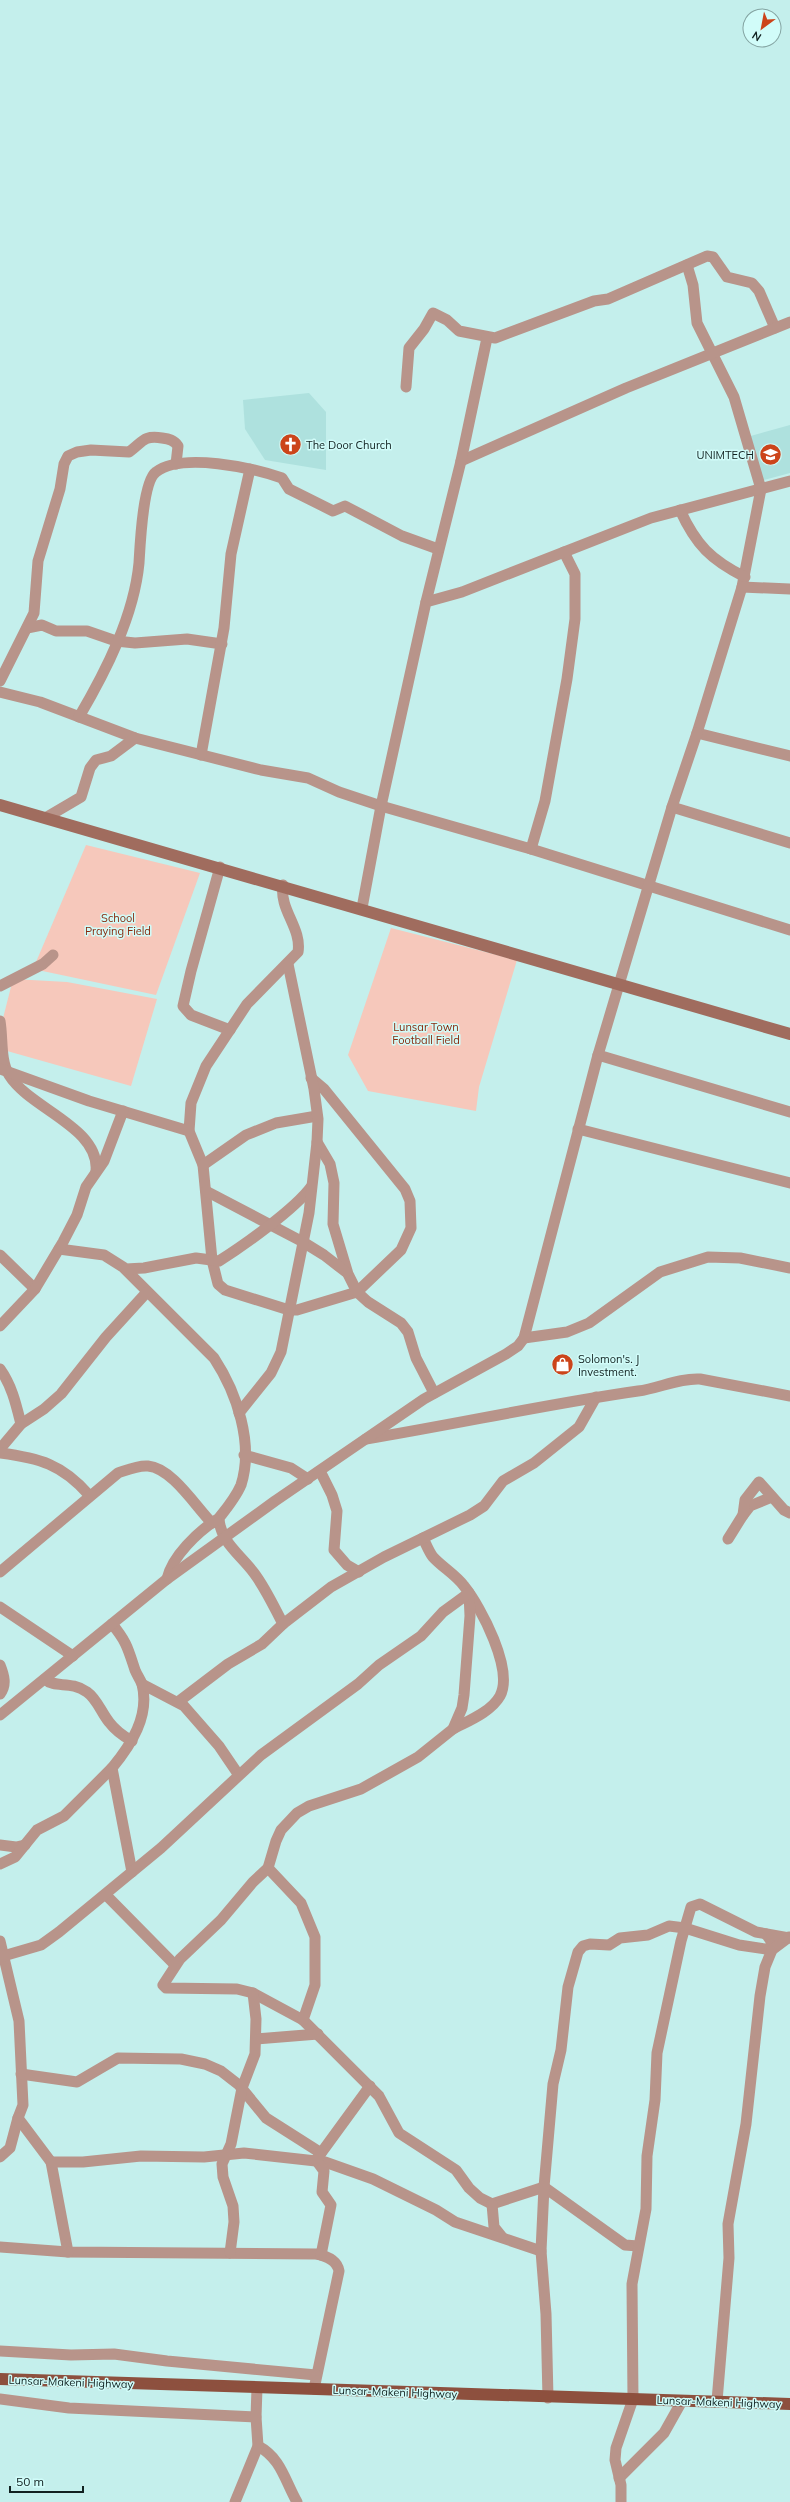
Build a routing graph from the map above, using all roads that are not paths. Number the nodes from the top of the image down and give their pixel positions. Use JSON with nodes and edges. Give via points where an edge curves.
{"nodes":[{"id":1,"x":687,"y":265,"type":"junction"},
{"id":2,"x":790,"y":322,"type":"edge"},
{"id":3,"x":775,"y":328,"type":"junction"},
{"id":4,"x":487,"y":338,"type":"junction"},
{"id":5,"x":711,"y":354,"type":"junction"},
{"id":6,"x":406,"y":387,"type":"dead end"},
{"id":7,"x":461,"y":461,"type":"junction"},
{"id":8,"x":176,"y":464,"type":"junction"},
{"id":9,"x":250,"y":469,"type":"junction"},
{"id":10,"x":790,"y":481,"type":"edge"},
{"id":11,"x":761,"y":489,"type":"junction"},
{"id":12,"x":680,"y":510,"type":"junction"},
{"id":13,"x":438,"y":549,"type":"junction"},
{"id":14,"x":564,"y":552,"type":"junction"},
{"id":15,"x":744,"y":582,"type":"junction"},
{"id":16,"x":790,"y":589,"type":"edge"},
{"id":17,"x":426,"y":602,"type":"junction"},
{"id":18,"x":27,"y":628,"type":"junction"},
{"id":19,"x":116,"y":641,"type":"junction"},
{"id":20,"x":222,"y":644,"type":"junction"},
{"id":21,"x":0,"y":681,"type":"edge"},
{"id":22,"x":0,"y":692,"type":"edge"},
{"id":23,"x":79,"y":717,"type":"junction"},
{"id":24,"x":697,"y":732,"type":"junction"},
{"id":25,"x":135,"y":738,"type":"junction"},
{"id":26,"x":201,"y":755,"type":"junction"},
{"id":27,"x":790,"y":756,"type":"edge"},
{"id":28,"x":0,"y":805,"type":"edge"},
{"id":29,"x":381,"y":806,"type":"junction"},
{"id":30,"x":672,"y":807,"type":"junction"},
{"id":31,"x":47,"y":817,"type":"junction"},
{"id":32,"x":790,"y":843,"type":"edge"},
{"id":33,"x":531,"y":849,"type":"junction"},
{"id":34,"x":220,"y":868,"type":"junction"},
{"id":35,"x":648,"y":885,"type":"junction"},
{"id":36,"x":282,"y":886,"type":"junction"},
{"id":37,"x":362,"y":908,"type":"junction"},
{"id":38,"x":790,"y":930,"type":"edge"},
{"id":39,"x":53,"y":955,"type":"dead end"},
{"id":40,"x":288,"y":964,"type":"junction"},
{"id":41,"x":619,"y":983,"type":"junction"},
{"id":42,"x":0,"y":986,"type":"edge"},
{"id":43,"x":0,"y":1021,"type":"edge"},
{"id":44,"x":230,"y":1030,"type":"junction"},
{"id":45,"x":790,"y":1034,"type":"edge"},
{"id":46,"x":598,"y":1055,"type":"junction"},
{"id":47,"x":3,"y":1071,"type":"edge"},
{"id":48,"x":311,"y":1078,"type":"junction"},
{"id":49,"x":123,"y":1111,"type":"junction"},
{"id":50,"x":790,"y":1112,"type":"edge"},
{"id":51,"x":317,"y":1116,"type":"junction"},
{"id":52,"x":578,"y":1129,"type":"junction"},
{"id":53,"x":189,"y":1131,"type":"junction"},
{"id":54,"x":317,"y":1142,"type":"junction"},
{"id":55,"x":203,"y":1165,"type":"junction"},
{"id":56,"x":96,"y":1171,"type":"junction"},
{"id":57,"x":790,"y":1182,"type":"edge"},
{"id":58,"x":312,"y":1185,"type":"junction"},
{"id":59,"x":206,"y":1191,"type":"junction"},
{"id":60,"x":268,"y":1225,"type":"junction"},
{"id":61,"x":303,"y":1242,"type":"junction"},
{"id":62,"x":59,"y":1249,"type":"junction"},
{"id":63,"x":0,"y":1255,"type":"edge"},
{"id":64,"x":212,"y":1260,"type":"junction"},
{"id":65,"x":790,"y":1268,"type":"edge"},
{"id":66,"x":126,"y":1269,"type":"junction"},
{"id":67,"x":348,"y":1274,"type":"junction"},
{"id":68,"x":35,"y":1289,"type":"junction"},
{"id":69,"x":148,"y":1292,"type":"junction"},
{"id":70,"x":357,"y":1292,"type":"junction"},
{"id":71,"x":289,"y":1310,"type":"junction"},
{"id":72,"x":0,"y":1326,"type":"edge"},
{"id":73,"x":524,"y":1338,"type":"junction"},
{"id":74,"x":0,"y":1369,"type":"edge"},
{"id":75,"x":434,"y":1393,"type":"junction"},
{"id":76,"x":790,"y":1396,"type":"edge"},
{"id":77,"x":596,"y":1397,"type":"junction"},
{"id":78,"x":239,"y":1413,"type":"junction"},
{"id":79,"x":21,"y":1424,"type":"junction"},
{"id":80,"x":362,"y":1440,"type":"junction"},
{"id":81,"x":0,"y":1449,"type":"edge"},
{"id":82,"x":0,"y":1453,"type":"edge"},
{"id":83,"x":244,"y":1455,"type":"junction"},
{"id":84,"x":320,"y":1471,"type":"junction"},
{"id":85,"x":308,"y":1479,"type":"junction"},
{"id":86,"x":89,"y":1495,"type":"junction"},
{"id":87,"x":772,"y":1497,"type":"junction"},
{"id":88,"x":790,"y":1513,"type":"edge"},
{"id":89,"x":743,"y":1515,"type":"junction"},
{"id":90,"x":217,"y":1527,"type":"junction"},
{"id":91,"x":423,"y":1538,"type":"junction"},
{"id":92,"x":728,"y":1539,"type":"dead end"},
{"id":93,"x":0,"y":1572,"type":"edge"},
{"id":94,"x":359,"y":1572,"type":"junction"},
{"id":95,"x":167,"y":1579,"type":"junction"},
{"id":96,"x":469,"y":1593,"type":"junction"},
{"id":97,"x":0,"y":1607,"type":"edge"},
{"id":98,"x":112,"y":1624,"type":"junction"},
{"id":99,"x":283,"y":1624,"type":"junction"},
{"id":100,"x":73,"y":1656,"type":"junction"},
{"id":101,"x":0,"y":1665,"type":"edge"},
{"id":102,"x":45,"y":1679,"type":"junction"},
{"id":103,"x":142,"y":1684,"type":"junction"},
{"id":104,"x":0,"y":1694,"type":"edge"},
{"id":105,"x":178,"y":1702,"type":"junction"},
{"id":106,"x":0,"y":1715,"type":"edge"},
{"id":107,"x":453,"y":1729,"type":"junction"},
{"id":108,"x":132,"y":1741,"type":"junction"},
{"id":109,"x":112,"y":1768,"type":"junction"},
{"id":110,"x":238,"y":1774,"type":"junction"},
{"id":111,"x":0,"y":1845,"type":"edge"},
{"id":112,"x":25,"y":1845,"type":"junction"},
{"id":113,"x":0,"y":1864,"type":"edge"},
{"id":114,"x":268,"y":1868,"type":"junction"},
{"id":115,"x":132,"y":1872,"type":"junction"},
{"id":116,"x":106,"y":1895,"type":"junction"},
{"id":117,"x":685,"y":1928,"type":"junction"},
{"id":118,"x":766,"y":1934,"type":"junction"},
{"id":119,"x":790,"y":1937,"type":"edge"},
{"id":120,"x":0,"y":1941,"type":"edge"},
{"id":121,"x":772,"y":1950,"type":"junction"},
{"id":122,"x":2,"y":1957,"type":"edge"},
{"id":123,"x":175,"y":1965,"type":"junction"},
{"id":124,"x":254,"y":1993,"type":"junction"},
{"id":125,"x":303,"y":2020,"type":"junction"},
{"id":126,"x":318,"y":2034,"type":"junction"},
{"id":127,"x":256,"y":2039,"type":"junction"},
{"id":128,"x":21,"y":2074,"type":"junction"},
{"id":129,"x":370,"y":2086,"type":"junction"},
{"id":130,"x":242,"y":2088,"type":"junction"},
{"id":131,"x":18,"y":2118,"type":"junction"},
{"id":132,"x":226,"y":2154,"type":"junction"},
{"id":133,"x":0,"y":2157,"type":"edge"},
{"id":134,"x":319,"y":2157,"type":"junction"},
{"id":135,"x":51,"y":2162,"type":"junction"},
{"id":136,"x":544,"y":2187,"type":"junction"},
{"id":137,"x":492,"y":2204,"type":"junction"},
{"id":138,"x":502,"y":2237,"type":"junction"},
{"id":139,"x":638,"y":2246,"type":"junction"},
{"id":140,"x":0,"y":2247,"type":"edge"},
{"id":141,"x":541,"y":2251,"type":"junction"},
{"id":142,"x":68,"y":2252,"type":"junction"},
{"id":143,"x":230,"y":2253,"type":"junction"},
{"id":144,"x":321,"y":2255,"type":"junction"},
{"id":145,"x":0,"y":2351,"type":"edge"},
{"id":146,"x":316,"y":2375,"type":"junction"},
{"id":147,"x":0,"y":2379,"type":"edge"},
{"id":148,"x":257,"y":2388,"type":"junction"},
{"id":149,"x":314,"y":2389,"type":"junction"},
{"id":150,"x":548,"y":2398,"type":"junction"},
{"id":151,"x":0,"y":2399,"type":"edge"},
{"id":152,"x":633,"y":2400,"type":"junction"},
{"id":153,"x":682,"y":2400,"type":"junction"},
{"id":154,"x":717,"y":2401,"type":"junction"},
{"id":155,"x":790,"y":2404,"type":"edge"},
{"id":156,"x":256,"y":2417,"type":"junction"},
{"id":157,"x":258,"y":2446,"type":"junction"},
{"id":158,"x":619,"y":2478,"type":"junction"},
{"id":159,"x":235,"y":2502,"type":"edge"},
{"id":160,"x":297,"y":2502,"type":"edge"},
{"id":161,"x":621,"y":2502,"type":"edge"}],
"edges":[{"from":1,"to":3,"type":"street","via":[[710,256],[728,277],[752,283],[759,291]]},
{"from":1,"to":4,"type":"street","via":[[608,299],[594,301],[495,338]]},
{"from":1,"to":5,"type":"street","via":[[693,285],[697,323]]},
{"from":2,"to":3,"type":"street"},
{"from":3,"to":5,"type":"street"},
{"from":4,"to":6,"type":"street","via":[[459,331],[447,320],[433,313],[409,348]]},
{"from":4,"to":7,"type":"street"},
{"from":5,"to":7,"type":"street","via":[[626,388]]},
{"from":5,"to":11,"type":"street","via":[[734,397]]},
{"from":7,"to":13,"type":"street"},
{"from":8,"to":9,"type":"street"},
{"from":8,"to":18,"type":"street","via":[[178,446],[175,442],[150,436],[129,452],[91,450],[68,456],[41,547],[34,613]]},
{"from":8,"to":19,"type":"street","via":[[154,472],[150,479],[140,535],[137,586],[129,614]]},
{"from":9,"to":13,"type":"street","via":[[282,478],[289,489],[333,511],[345,506],[402,536]]},
{"from":9,"to":20,"type":"street","via":[[231,554]]},
{"from":10,"to":11,"type":"street"},
{"from":11,"to":12,"type":"street"},
{"from":11,"to":15,"type":"street"},
{"from":12,"to":14,"type":"street","via":[[651,518]]},
{"from":12,"to":15,"type":"street","via":[[690,532],[713,559]]},
{"from":13,"to":17,"type":"street"},
{"from":14,"to":17,"type":"street","via":[[462,592]]},
{"from":14,"to":33,"type":"street","via":[[575,574],[575,620],[545,801]]},
{"from":15,"to":16,"type":"street"},
{"from":15,"to":24,"type":"street"},
{"from":17,"to":29,"type":"street"},
{"from":18,"to":19,"type":"street","via":[[42,625],[56,631],[87,631]]},
{"from":18,"to":21,"type":"street"},
{"from":19,"to":20,"type":"street","via":[[152,644],[187,640]]},
{"from":19,"to":23,"type":"street","via":[[92,696]]},
{"from":20,"to":26,"type":"street"},
{"from":22,"to":23,"type":"street","via":[[40,702]]},
{"from":23,"to":25,"type":"street"},
{"from":24,"to":27,"type":"street"},
{"from":24,"to":30,"type":"street"},
{"from":25,"to":26,"type":"street"},
{"from":25,"to":31,"type":"street","via":[[111,756],[96,760],[90,768],[81,797]]},
{"from":26,"to":29,"type":"street","via":[[308,778]]},
{"from":28,"to":31,"type":"street"},
{"from":29,"to":33,"type":"street"},
{"from":29,"to":37,"type":"street"},
{"from":30,"to":32,"type":"street"},
{"from":30,"to":35,"type":"street"},
{"from":31,"to":34,"type":"street"},
{"from":33,"to":35,"type":"street"},
{"from":34,"to":36,"type":"street"},
{"from":34,"to":44,"type":"street","via":[[183,1006],[191,1015]]},
{"from":35,"to":38,"type":"street"},
{"from":35,"to":41,"type":"street"},
{"from":36,"to":37,"type":"street"},
{"from":36,"to":40,"type":"street","via":[[281,897],[297,934],[299,946],[295,958]]},
{"from":37,"to":41,"type":"street"},
{"from":39,"to":42,"type":"street","via":[[43,964]]},
{"from":40,"to":44,"type":"street","via":[[247,1004]]},
{"from":40,"to":48,"type":"street"},
{"from":41,"to":45,"type":"street"},
{"from":41,"to":46,"type":"street"},
{"from":43,"to":47,"type":"street"},
{"from":44,"to":53,"type":"street","via":[[197,1085],[191,1103]]},
{"from":46,"to":50,"type":"street"},
{"from":46,"to":52,"type":"street"},
{"from":47,"to":49,"type":"street"},
{"from":47,"to":56,"type":"street","via":[[26,1094],[79,1132],[95,1156]]},
{"from":48,"to":51,"type":"street"},
{"from":48,"to":70,"type":"street","via":[[324,1089],[387,1166],[405,1189],[410,1201],[411,1228],[407,1240],[401,1250]]},
{"from":49,"to":53,"type":"street"},
{"from":49,"to":56,"type":"street","via":[[104,1161]]},
{"from":51,"to":54,"type":"street"},
{"from":51,"to":55,"type":"street","via":[[276,1123],[246,1135]]},
{"from":52,"to":57,"type":"street"},
{"from":52,"to":73,"type":"street"},
{"from":53,"to":55,"type":"street"},
{"from":54,"to":58,"type":"street"},
{"from":54,"to":67,"type":"street","via":[[330,1164],[334,1183],[333,1224]]},
{"from":55,"to":59,"type":"street"},
{"from":56,"to":62,"type":"street","via":[[86,1187],[77,1216]]},
{"from":58,"to":60,"type":"street","via":[[304,1197]]},
{"from":58,"to":61,"type":"street"},
{"from":59,"to":60,"type":"street"},
{"from":59,"to":64,"type":"street"},
{"from":60,"to":61,"type":"street"},
{"from":60,"to":64,"type":"street","via":[[231,1254],[219,1261]]},
{"from":61,"to":67,"type":"street"},
{"from":61,"to":71,"type":"street"},
{"from":62,"to":66,"type":"street","via":[[104,1255]]},
{"from":62,"to":68,"type":"street"},
{"from":63,"to":68,"type":"street"},
{"from":64,"to":66,"type":"street","via":[[196,1258]]},
{"from":64,"to":71,"type":"street","via":[[221,1287]]},
{"from":65,"to":73,"type":"street","via":[[740,1258],[708,1257],[660,1272],[589,1323],[568,1332]]},
{"from":66,"to":69,"type":"street"},
{"from":67,"to":70,"type":"street"},
{"from":68,"to":72,"type":"street"},
{"from":69,"to":78,"type":"street","via":[[214,1358]]},
{"from":69,"to":79,"type":"street","via":[[106,1337],[60,1394],[44,1409]]},
{"from":70,"to":71,"type":"street","via":[[297,1310]]},
{"from":70,"to":75,"type":"street","via":[[401,1323],[408,1332],[416,1358]]},
{"from":71,"to":78,"type":"street","via":[[276,1365]]},
{"from":73,"to":75,"type":"street","via":[[506,1354]]},
{"from":74,"to":79,"type":"street","via":[[14,1396]]},
{"from":75,"to":80,"type":"street"},
{"from":76,"to":77,"type":"street","via":[[687,1378],[642,1391]]},
{"from":77,"to":80,"type":"street"},
{"from":77,"to":91,"type":"street","via":[[579,1427],[534,1463],[503,1481],[484,1506]]},
{"from":78,"to":83,"type":"street","via":[[243,1427]]},
{"from":79,"to":81,"type":"street"},
{"from":80,"to":84,"type":"street"},
{"from":82,"to":86,"type":"street","via":[[31,1457],[56,1466],[74,1478]]},
{"from":83,"to":85,"type":"street","via":[[291,1468]]},
{"from":83,"to":90,"type":"street","via":[[240,1485]]},
{"from":84,"to":85,"type":"street"},
{"from":84,"to":94,"type":"street","via":[[338,1512],[334,1550],[347,1565]]},
{"from":85,"to":90,"type":"street"},
{"from":86,"to":90,"type":"street","via":[[118,1472],[150,1466],[172,1478]]},
{"from":86,"to":93,"type":"street"},
{"from":87,"to":88,"type":"street"},
{"from":87,"to":89,"type":"street","via":[[750,1506]]},
{"from":87,"to":89,"type":"street","via":[[760,1482],[745,1500]]},
{"from":89,"to":92,"type":"street"},
{"from":90,"to":95,"type":"street"},
{"from":90,"to":95,"type":"street","via":[[194,1536],[172,1565]]},
{"from":90,"to":99,"type":"street","via":[[254,1573]]},
{"from":91,"to":94,"type":"street"},
{"from":91,"to":96,"type":"street","via":[[432,1556],[464,1585]]},
{"from":94,"to":99,"type":"street","via":[[331,1587]]},
{"from":95,"to":98,"type":"street"},
{"from":96,"to":107,"type":"street","via":[[470,1616],[464,1695],[462,1708]]},
{"from":96,"to":107,"type":"street","via":[[491,1634],[499,1659],[503,1687],[493,1704]]},
{"from":96,"to":110,"type":"street","via":[[443,1612],[421,1636],[311,1716]]},
{"from":97,"to":100,"type":"street"},
{"from":98,"to":100,"type":"street"},
{"from":98,"to":103,"type":"street","via":[[126,1641]]},
{"from":99,"to":105,"type":"street","via":[[262,1644],[228,1664]]},
{"from":100,"to":102,"type":"street"},
{"from":101,"to":104,"type":"street","via":[[4,1677],[4,1686]]},
{"from":102,"to":106,"type":"street"},
{"from":102,"to":108,"type":"street","via":[[54,1684],[74,1684],[87,1692],[109,1722]]},
{"from":103,"to":105,"type":"street","via":[[150,1691]]},
{"from":103,"to":108,"type":"street","via":[[143,1702],[137,1731]]},
{"from":105,"to":110,"type":"street","via":[[200,1722]]},
{"from":107,"to":114,"type":"street","via":[[418,1757],[379,1780],[361,1789],[309,1806],[297,1813],[281,1830]]},
{"from":108,"to":109,"type":"street"},
{"from":109,"to":112,"type":"street","via":[[64,1816],[37,1830]]},
{"from":109,"to":115,"type":"street"},
{"from":110,"to":115,"type":"street","via":[[222,1793]]},
{"from":111,"to":112,"type":"street"},
{"from":112,"to":113,"type":"street","via":[[15,1857]]},
{"from":114,"to":123,"type":"street","via":[[221,1920],[193,1944]]},
{"from":114,"to":125,"type":"street","via":[[300,1902],[315,1938],[315,1985]]},
{"from":115,"to":116,"type":"street"},
{"from":116,"to":122,"type":"street","via":[[41,1945]]},
{"from":116,"to":123,"type":"street"},
{"from":117,"to":118,"type":"street","via":[[691,1907],[700,1904],[747,1928]]},
{"from":117,"to":121,"type":"street","via":[[739,1945]]},
{"from":117,"to":136,"type":"street","via":[[669,1926],[648,1935],[620,1938],[608,1945],[590,1944],[583,1946],[578,1952],[568,1987],[561,2050],[553,2084]]},
{"from":117,"to":139,"type":"street","via":[[657,2053],[655,2100],[647,2156],[646,2209]]},
{"from":118,"to":119,"type":"street"},
{"from":118,"to":121,"type":"street","via":[[771,1941]]},
{"from":119,"to":121,"type":"street"},
{"from":120,"to":122,"type":"street"},
{"from":121,"to":154,"type":"street","via":[[765,1967],[760,1996],[746,2124],[728,2224],[730,2258]]},
{"from":122,"to":128,"type":"street","via":[[19,2021]]},
{"from":123,"to":124,"type":"street","via":[[163,1983],[166,1988],[237,1989]]},
{"from":124,"to":125,"type":"street"},
{"from":124,"to":127,"type":"street"},
{"from":125,"to":126,"type":"street"},
{"from":126,"to":127,"type":"street"},
{"from":126,"to":129,"type":"street"},
{"from":127,"to":130,"type":"street","via":[[255,2054]]},
{"from":128,"to":130,"type":"street","via":[[77,2082],[118,2058],[181,2058],[221,2071]]},
{"from":128,"to":131,"type":"street","via":[[23,2105]]},
{"from":129,"to":134,"type":"street"},
{"from":129,"to":137,"type":"street","via":[[386,2105],[392,2123],[399,2133],[456,2170],[469,2188]]},
{"from":130,"to":132,"type":"street","via":[[231,2144]]},
{"from":130,"to":134,"type":"street","via":[[266,2118]]},
{"from":131,"to":133,"type":"street","via":[[10,2148]]},
{"from":131,"to":135,"type":"street"},
{"from":132,"to":134,"type":"street"},
{"from":132,"to":135,"type":"street"},
{"from":132,"to":143,"type":"street","via":[[222,2164],[223,2177],[233,2206],[234,2222]]},
{"from":134,"to":138,"type":"street","via":[[373,2179],[455,2222]]},
{"from":134,"to":144,"type":"street","via":[[324,2171],[322,2192],[331,2205]]},
{"from":135,"to":142,"type":"street"},
{"from":136,"to":137,"type":"street"},
{"from":136,"to":139,"type":"street","via":[[625,2245]]},
{"from":136,"to":141,"type":"street"},
{"from":137,"to":138,"type":"street","via":[[494,2227]]},
{"from":138,"to":141,"type":"street"},
{"from":139,"to":152,"type":"street","via":[[632,2284]]},
{"from":140,"to":142,"type":"street"},
{"from":141,"to":150,"type":"street"},
{"from":142,"to":143,"type":"street"},
{"from":143,"to":144,"type":"street"},
{"from":144,"to":146,"type":"street","via":[[335,2262],[339,2271]]},
{"from":145,"to":146,"type":"street","via":[[71,2355],[114,2354]]},
{"from":146,"to":149,"type":"street"},
{"from":147,"to":148,"type":"main road","name":"Lunsar-Makeni Highway"},
{"from":148,"to":149,"type":"main road","name":"Lunsar-Makeni Highway"},
{"from":148,"to":156,"type":"street"},
{"from":149,"to":150,"type":"main road","name":"Lunsar-Makeni Highway"},
{"from":150,"to":152,"type":"main road","name":"Lunsar-Makeni Highway"},
{"from":151,"to":156,"type":"street","via":[[69,2408]]},
{"from":152,"to":153,"type":"main road","name":"Lunsar-Makeni Highway"},
{"from":152,"to":158,"type":"street","via":[[616,2448],[614,2460]]},
{"from":153,"to":154,"type":"main road","name":"Lunsar-Makeni Highway"},
{"from":153,"to":158,"type":"street","via":[[664,2433]]},
{"from":154,"to":155,"type":"main road","name":"Lunsar-Makeni Highway"},
{"from":156,"to":157,"type":"street"},
{"from":157,"to":159,"type":"street"},
{"from":157,"to":160,"type":"street","via":[[276,2460]]},
{"from":158,"to":161,"type":"street"}]}
